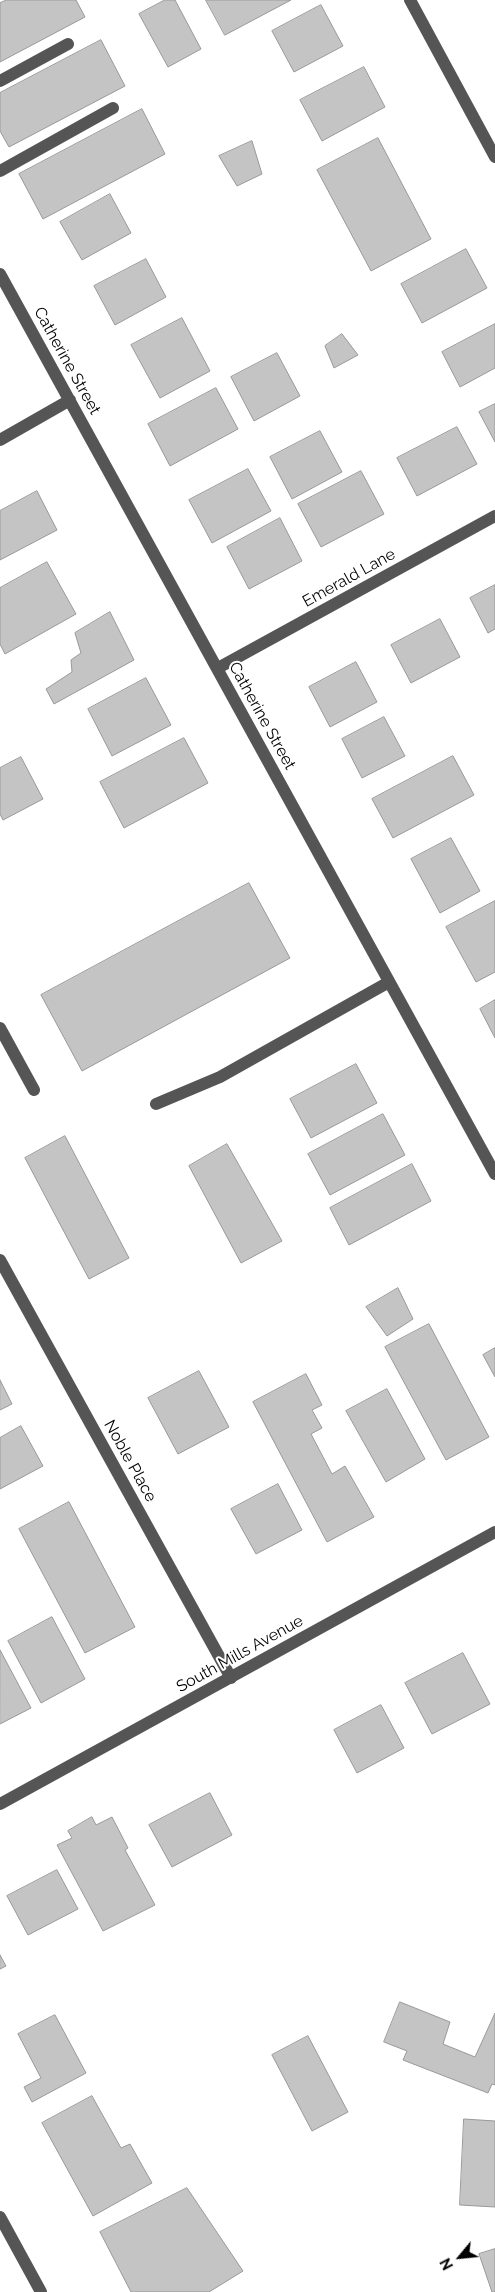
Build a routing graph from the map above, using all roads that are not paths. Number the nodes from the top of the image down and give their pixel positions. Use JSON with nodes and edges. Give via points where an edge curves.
{"nodes":[{"id":1,"x":410,"y":0,"type":"edge"},
{"id":2,"x":68,"y":44,"type":"dead end"},
{"id":3,"x":0,"y":81,"type":"edge"},
{"id":4,"x":113,"y":108,"type":"dead end"},
{"id":5,"x":495,"y":157,"type":"edge"},
{"id":6,"x":0,"y":171,"type":"edge"},
{"id":7,"x":0,"y":274,"type":"edge"},
{"id":8,"x":70,"y":400,"type":"junction"},
{"id":9,"x":0,"y":440,"type":"edge"},
{"id":10,"x":495,"y":516,"type":"edge"},
{"id":11,"x":218,"y":668,"type":"junction"},
{"id":12,"x":389,"y":982,"type":"junction"},
{"id":13,"x":0,"y":1028,"type":"edge"},
{"id":14,"x":34,"y":1090,"type":"dead end"},
{"id":15,"x":156,"y":1104,"type":"dead end"},
{"id":16,"x":495,"y":1174,"type":"edge"},
{"id":17,"x":0,"y":1260,"type":"edge"},
{"id":18,"x":495,"y":1532,"type":"edge"},
{"id":19,"x":231,"y":1678,"type":"junction"},
{"id":20,"x":0,"y":1804,"type":"edge"},
{"id":21,"x":0,"y":2217,"type":"edge"},
{"id":22,"x":41,"y":2292,"type":"edge"}],
"edges":[{"from":1,"to":5,"type":"street"},
{"from":2,"to":3,"type":"street"},
{"from":4,"to":6,"type":"street"},
{"from":7,"to":8,"type":"street","name":"Catherine Street"},
{"from":8,"to":9,"type":"street"},
{"from":8,"to":11,"type":"street","name":"Catherine Street"},
{"from":10,"to":11,"type":"street","name":"Emerald Lane"},
{"from":11,"to":12,"type":"street","name":"Catherine Street"},
{"from":12,"to":15,"type":"street","via":[[220,1077]]},
{"from":12,"to":16,"type":"street","name":"Catherine Street"},
{"from":13,"to":14,"type":"street"},
{"from":17,"to":19,"type":"street","name":"Noble Place"},
{"from":18,"to":19,"type":"street","name":"South Mills Avenue"},
{"from":19,"to":20,"type":"street","name":"South Mills Avenue"},
{"from":21,"to":22,"type":"street"}]}
